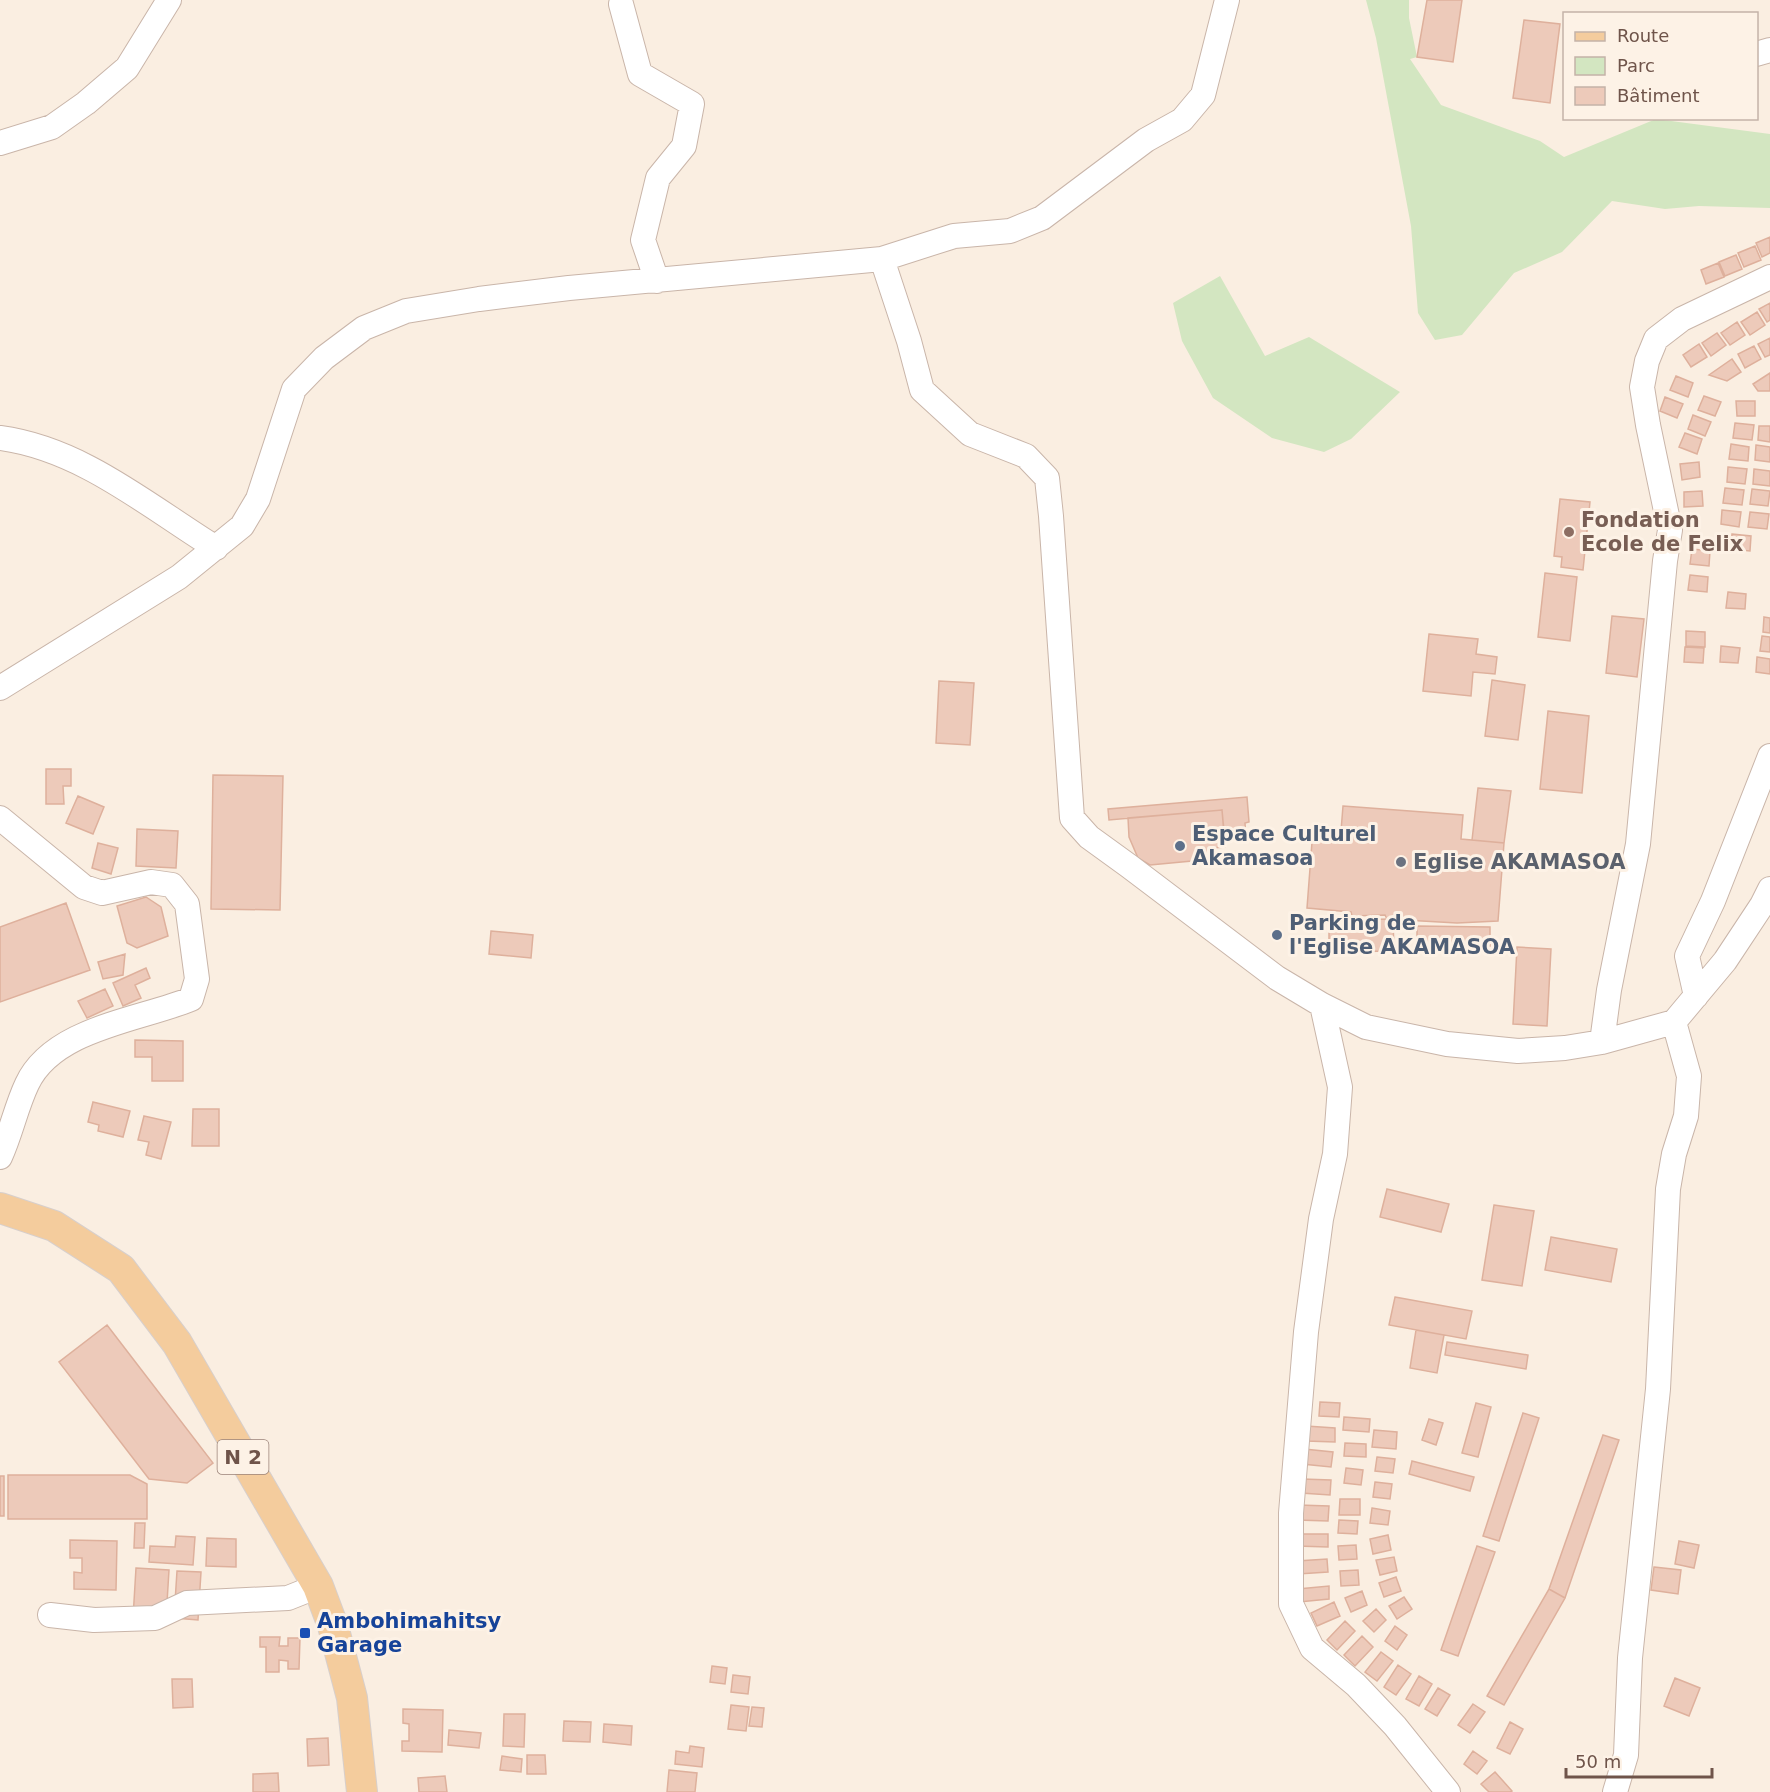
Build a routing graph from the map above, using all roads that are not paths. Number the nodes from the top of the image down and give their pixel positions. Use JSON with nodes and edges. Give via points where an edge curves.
{"nodes":[{"id":1,"x":168,"y":0,"type":"edge"},
{"id":2,"x":1227,"y":0,"type":"edge"},
{"id":3,"x":621,"y":4,"type":"dead end"},
{"id":4,"x":0,"y":143,"type":"edge"},
{"id":5,"x":882,"y":259,"type":"junction"},
{"id":6,"x":1770,"y":277,"type":"edge"},
{"id":7,"x":657,"y":281,"type":"junction"},
{"id":8,"x":0,"y":438,"type":"edge"},
{"id":9,"x":216,"y":548,"type":"junction"},
{"id":10,"x":0,"y":688,"type":"edge"},
{"id":11,"x":1770,"y":756,"type":"edge"},
{"id":12,"x":0,"y":818,"type":"edge"},
{"id":13,"x":1770,"y":889,"type":"edge"},
{"id":14,"x":1696,"y":996,"type":"junction"},
{"id":15,"x":1322,"y":1005,"type":"junction"},
{"id":16,"x":1674,"y":1022,"type":"junction"},
{"id":17,"x":1602,"y":1042,"type":"junction"},
{"id":18,"x":0,"y":1157,"type":"edge"},
{"id":19,"x":0,"y":1208,"type":"edge"},
{"id":20,"x":318,"y":1586,"type":"junction"},
{"id":21,"x":50,"y":1615,"type":"dead end"},
{"id":22,"x":362,"y":1792,"type":"edge"},
{"id":23,"x":1448,"y":1792,"type":"edge"},
{"id":24,"x":1616,"y":1792,"type":"edge"}],
"edges":[{"from":1,"to":4,"type":"street","via":[[127,68],[86,103],[52,127]]},
{"from":2,"to":5,"type":"street","via":[[1203,95],[1182,120],[1146,140],[1042,218],[1010,231],[954,236]]},
{"from":3,"to":7,"type":"street","via":[[640,74],[692,104],[684,146],[658,178],[643,240]]},
{"from":5,"to":7,"type":"street"},
{"from":5,"to":15,"type":"street","via":[[922,390],[970,434],[1026,456],[1047,478],[1072,818],[1089,837],[1277,978]]},
{"from":6,"to":17,"type":"street","via":[[1682,319],[1656,339],[1647,361],[1642,387],[1670,530],[1638,844]]},
{"from":7,"to":9,"type":"street","via":[[479,299],[406,311],[364,328],[324,358],[294,389],[258,498],[242,526]]},
{"from":8,"to":9,"type":"street","via":[[48,449],[77,462],[133,493]]},
{"from":9,"to":10,"type":"street","via":[[179,577]]},
{"from":11,"to":14,"type":"street","via":[[1687,956]]},
{"from":12,"to":18,"type":"street","via":[[84,887],[102,893],[151,882],[172,885],[187,904],[197,979],[191,999],[87,1033],[50,1055],[28,1082]]},
{"from":13,"to":14,"type":"street","via":[[1725,961]]},
{"from":14,"to":16,"type":"street"},
{"from":15,"to":17,"type":"street","via":[[1366,1027],[1447,1044],[1518,1052]]},
{"from":15,"to":23,"type":"street","via":[[1340,1087],[1335,1154],[1321,1219],[1306,1332],[1291,1514],[1291,1604],[1312,1648],[1356,1685],[1395,1726]]},
{"from":16,"to":17,"type":"street"},
{"from":16,"to":24,"type":"street","via":[[1689,1076],[1686,1116],[1668,1189],[1658,1389],[1630,1658],[1626,1755]]},
{"from":19,"to":20,"type":"main road","number":"N 2","via":[[54,1226],[121,1269],[177,1343]]},
{"from":20,"to":21,"type":"street","via":[[288,1598],[187,1603],[155,1618],[94,1620]]},
{"from":20,"to":22,"type":"main road","number":"N 2","via":[[333,1626],[351,1698]]}]}
